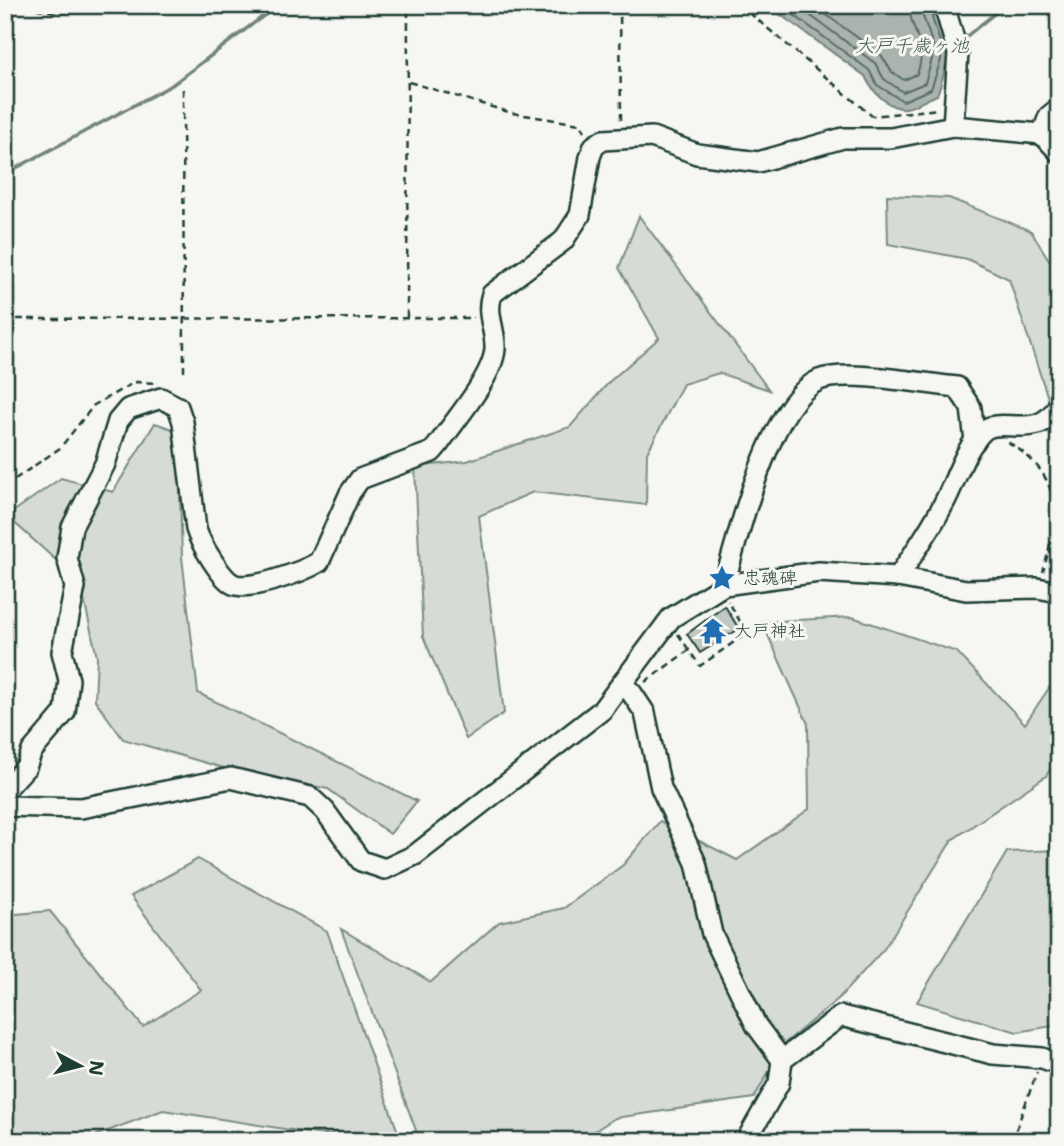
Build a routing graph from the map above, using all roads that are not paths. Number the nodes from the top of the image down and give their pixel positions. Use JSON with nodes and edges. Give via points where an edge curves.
{"nodes":[{"id":1,"x":944,"y":5,"type":"edge"},
{"id":2,"x":1059,"y":108,"type":"edge"},
{"id":3,"x":952,"y":117,"type":"junction"},
{"id":4,"x":1050,"y":132,"type":"edge"},
{"id":5,"x":1059,"y":152,"type":"edge"},
{"id":6,"x":1059,"y":404,"type":"edge"},
{"id":7,"x":975,"y":441,"type":"junction"},
{"id":8,"x":898,"y":578,"type":"junction"},
{"id":9,"x":1059,"y":592,"type":"edge"},
{"id":10,"x":722,"y":594,"type":"junction"},
{"id":11,"x":626,"y":689,"type":"junction"},
{"id":12,"x":5,"y":790,"type":"edge"},
{"id":13,"x":5,"y":806,"type":"edge"},
{"id":14,"x":782,"y":1060,"type":"junction"},
{"id":15,"x":1050,"y":1061,"type":"edge"},
{"id":16,"x":746,"y":1141,"type":"edge"}],
"edges":[{"from":1,"to":3,"type":"street","via":[[958,53]]},
{"from":2,"to":4,"type":"street","via":[[1049,116]]},
{"from":3,"to":4,"type":"street"},
{"from":3,"to":12,"type":"street","via":[[891,138],[843,138],[758,162],[697,153],[652,138],[603,140],[594,146],[580,215],[563,241],[492,294],[495,349],[489,368],[438,445],[432,452],[360,479],[318,562],[289,576],[240,586],[231,583],[196,529],[178,407],[160,398],[128,409],[118,421],[105,464],[72,527],[67,558],[75,587],[62,652],[69,680],[65,712]]},
{"from":4,"to":5,"type":"street"},
{"from":6,"to":7,"type":"street","via":[[1047,419],[1021,428],[991,426]]},
{"from":7,"to":8,"type":"street","via":[[944,504]]},
{"from":7,"to":10,"type":"street","via":[[971,408],[957,387],[844,376],[820,379],[789,406],[770,446]]},
{"from":8,"to":9,"type":"street","via":[[966,590]]},
{"from":8,"to":10,"type":"street","via":[[819,572]]},
{"from":10,"to":11,"type":"street","via":[[671,618]]},
{"from":11,"to":13,"type":"street","via":[[415,855],[385,869],[361,861],[310,797],[231,778],[81,808]]},
{"from":11,"to":14,"type":"street","via":[[645,713],[662,788],[696,863],[712,934],[756,1026]]},
{"from":14,"to":15,"type":"street","via":[[841,1016],[993,1054]]},
{"from":14,"to":16,"type":"street","via":[[779,1083]]}]}
